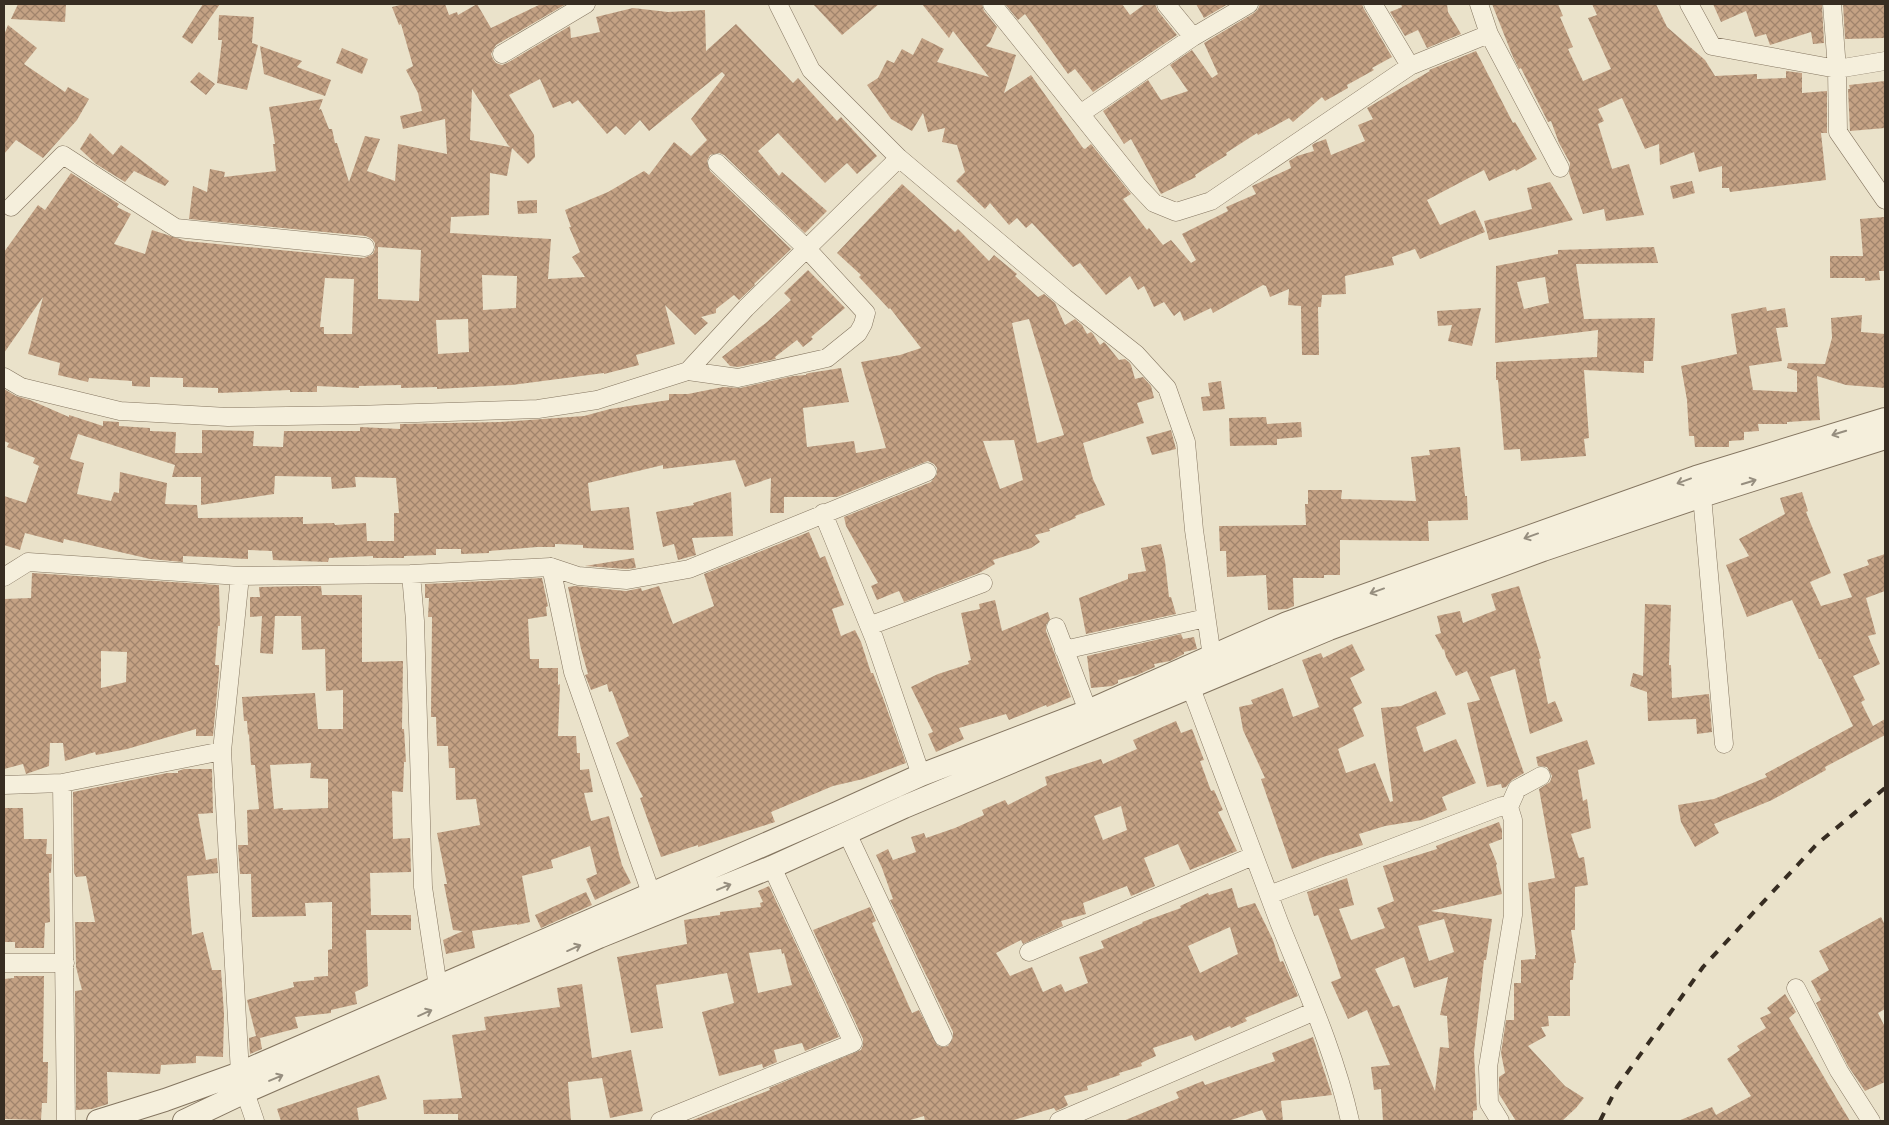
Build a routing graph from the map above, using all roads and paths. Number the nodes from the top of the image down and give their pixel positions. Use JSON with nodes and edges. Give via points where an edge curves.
{"nodes":[{"id":1,"x":586,"y":4,"type":"edge"},
{"id":2,"x":778,"y":4,"type":"edge"},
{"id":3,"x":992,"y":4,"type":"edge"},
{"id":4,"x":1166,"y":4,"type":"edge"},
{"id":5,"x":1249,"y":4,"type":"edge"},
{"id":6,"x":1373,"y":4,"type":"edge"},
{"id":7,"x":1479,"y":4,"type":"edge"},
{"id":8,"x":1689,"y":4,"type":"edge"},
{"id":9,"x":1832,"y":4,"type":"edge"},
{"id":10,"x":1490,"y":34,"type":"junction"},
{"id":11,"x":1193,"y":37,"type":"junction"},
{"id":12,"x":502,"y":54,"type":"dead end"},
{"id":13,"x":1885,"y":61,"type":"edge"},
{"id":14,"x":1410,"y":66,"type":"junction"},
{"id":15,"x":1837,"y":69,"type":"junction"},
{"id":16,"x":1080,"y":114,"type":"junction"},
{"id":17,"x":900,"y":158,"type":"junction"},
{"id":18,"x":717,"y":163,"type":"dead end"},
{"id":19,"x":1560,"y":168,"type":"dead end"},
{"id":20,"x":1885,"y":200,"type":"edge"},
{"id":21,"x":6,"y":208,"type":"edge"},
{"id":22,"x":365,"y":247,"type":"dead end"},
{"id":23,"x":807,"y":249,"type":"junction"},
{"id":24,"x":688,"y":371,"type":"junction"},
{"id":25,"x":4,"y":377,"type":"edge"},
{"id":26,"x":1885,"y":418,"type":"edge"},
{"id":27,"x":1885,"y":438,"type":"edge"},
{"id":28,"x":927,"y":472,"type":"dead end"},
{"id":29,"x":1702,"y":496,"type":"junction"},
{"id":30,"x":822,"y":513,"type":"junction"},
{"id":31,"x":1504,"y":554,"type":"junction"},
{"id":32,"x":551,"y":567,"type":"junction"},
{"id":33,"x":411,"y":574,"type":"junction"},
{"id":34,"x":4,"y":576,"type":"edge"},
{"id":35,"x":240,"y":576,"type":"junction"},
{"id":36,"x":983,"y":583,"type":"dead end"},
{"id":37,"x":1206,"y":618,"type":"junction"},
{"id":38,"x":869,"y":626,"type":"junction"},
{"id":39,"x":1056,"y":627,"type":"dead end"},
{"id":40,"x":1064,"y":650,"type":"junction"},
{"id":41,"x":1212,"y":658,"type":"junction"},
{"id":42,"x":1191,"y":688,"type":"junction"},
{"id":43,"x":1088,"y":711,"type":"junction"},
{"id":44,"x":1724,"y":744,"type":"dead end"},
{"id":45,"x":222,"y":750,"type":"junction"},
{"id":46,"x":921,"y":775,"type":"junction"},
{"id":47,"x":1541,"y":776,"type":"dead end"},
{"id":48,"x":62,"y":783,"type":"junction"},
{"id":49,"x":4,"y":785,"type":"edge"},
{"id":50,"x":1509,"y":807,"type":"junction"},
{"id":51,"x":847,"y":833,"type":"junction"},
{"id":52,"x":1253,"y":856,"type":"junction"},
{"id":53,"x":772,"y":867,"type":"junction"},
{"id":54,"x":651,"y":893,"type":"junction"},
{"id":55,"x":1269,"y":894,"type":"junction"},
{"id":56,"x":1029,"y":952,"type":"dead end"},
{"id":57,"x":4,"y":963,"type":"edge"},
{"id":58,"x":65,"y":963,"type":"junction"},
{"id":59,"x":438,"y":987,"type":"junction"},
{"id":60,"x":1796,"y":988,"type":"dead end"},
{"id":61,"x":1315,"y":1011,"type":"junction"},
{"id":62,"x":942,"y":1037,"type":"dead end"},
{"id":63,"x":242,"y":1082,"type":"junction"},
{"id":64,"x":66,"y":1121,"type":"edge"},
{"id":65,"x":98,"y":1121,"type":"edge"},
{"id":66,"x":184,"y":1121,"type":"edge"},
{"id":67,"x":255,"y":1121,"type":"edge"},
{"id":68,"x":660,"y":1121,"type":"edge"},
{"id":69,"x":1059,"y":1121,"type":"edge"},
{"id":70,"x":1350,"y":1121,"type":"edge"},
{"id":71,"x":1500,"y":1121,"type":"edge"},
{"id":72,"x":1871,"y":1121,"type":"edge"}],
"edges":[{"from":1,"to":12,"type":"street"},
{"from":2,"to":17,"type":"street","via":[[811,70]]},
{"from":3,"to":16,"type":"street"},
{"from":4,"to":11,"type":"street"},
{"from":5,"to":11,"type":"street"},
{"from":6,"to":14,"type":"street"},
{"from":7,"to":10,"type":"street"},
{"from":8,"to":15,"type":"street","via":[[1712,46]]},
{"from":9,"to":15,"type":"street"},
{"from":10,"to":14,"type":"street"},
{"from":10,"to":19,"type":"street"},
{"from":11,"to":16,"type":"street"},
{"from":13,"to":15,"type":"street"},
{"from":14,"to":16,"type":"street","via":[[1211,201],[1176,212],[1154,204]]},
{"from":15,"to":20,"type":"street","via":[[1838,132]]},
{"from":17,"to":23,"type":"street"},
{"from":17,"to":37,"type":"street","via":[[1136,354],[1167,388],[1186,442]]},
{"from":18,"to":23,"type":"street"},
{"from":21,"to":22,"type":"street","via":[[64,155],[176,228]]},
{"from":23,"to":24,"type":"street"},
{"from":23,"to":24,"type":"street","via":[[866,313],[858,333],[827,358],[738,378]]},
{"from":24,"to":25,"type":"street","via":[[597,400],[538,409],[355,416],[228,417],[120,411],[22,387]]},
{"from":26,"to":31,"type":"street","one_way":true,"via":[[1696,477]]},
{"from":29,"to":27,"type":"street","one_way":true},
{"from":28,"to":30,"type":"street"},
{"from":29,"to":31,"type":"street"},
{"from":29,"to":44,"type":"street"},
{"from":30,"to":32,"type":"street","via":[[689,568],[626,580],[578,576]]},
{"from":30,"to":38,"type":"street"},
{"from":31,"to":41,"type":"street","one_way":true,"via":[[1287,623]]},
{"from":31,"to":42,"type":"street"},
{"from":32,"to":33,"type":"street"},
{"from":32,"to":54,"type":"street","via":[[573,672]]},
{"from":33,"to":35,"type":"street"},
{"from":33,"to":59,"type":"street","via":[[423,886]]},
{"from":34,"to":35,"type":"street","via":[[28,562]]},
{"from":35,"to":45,"type":"street"},
{"from":36,"to":38,"type":"street"},
{"from":37,"to":40,"type":"street"},
{"from":37,"to":41,"type":"street"},
{"from":38,"to":46,"type":"street"},
{"from":39,"to":40,"type":"street"},
{"from":40,"to":43,"type":"street"},
{"from":41,"to":43,"type":"street"},
{"from":42,"to":51,"type":"street"},
{"from":42,"to":52,"type":"street"},
{"from":43,"to":46,"type":"street"},
{"from":45,"to":48,"type":"street"},
{"from":45,"to":63,"type":"street"},
{"from":46,"to":54,"type":"street"},
{"from":47,"to":50,"type":"street","via":[[1517,788]]},
{"from":48,"to":49,"type":"street"},
{"from":48,"to":58,"type":"street"},
{"from":50,"to":55,"type":"street","via":[[1502,806]]},
{"from":50,"to":71,"type":"street","via":[[1514,820],[1513,915],[1488,1067],[1489,1104]]},
{"from":51,"to":53,"type":"street"},
{"from":51,"to":62,"type":"street"},
{"from":52,"to":55,"type":"street"},
{"from":52,"to":56,"type":"street"},
{"from":63,"to":53,"type":"street","one_way":true},
{"from":53,"to":68,"type":"street","via":[[853,1044]]},
{"from":54,"to":59,"type":"street"},
{"from":55,"to":61,"type":"street"},
{"from":57,"to":58,"type":"street"},
{"from":58,"to":64,"type":"street"},
{"from":59,"to":63,"type":"street"},
{"from":60,"to":72,"type":"street","via":[[1839,1071]]},
{"from":61,"to":69,"type":"street"},
{"from":61,"to":70,"type":"street","via":[[1343,1090]]},
{"from":63,"to":65,"type":"street","via":[[165,1100]]},
{"from":63,"to":66,"type":"street"},
{"from":63,"to":67,"type":"street"}]}
